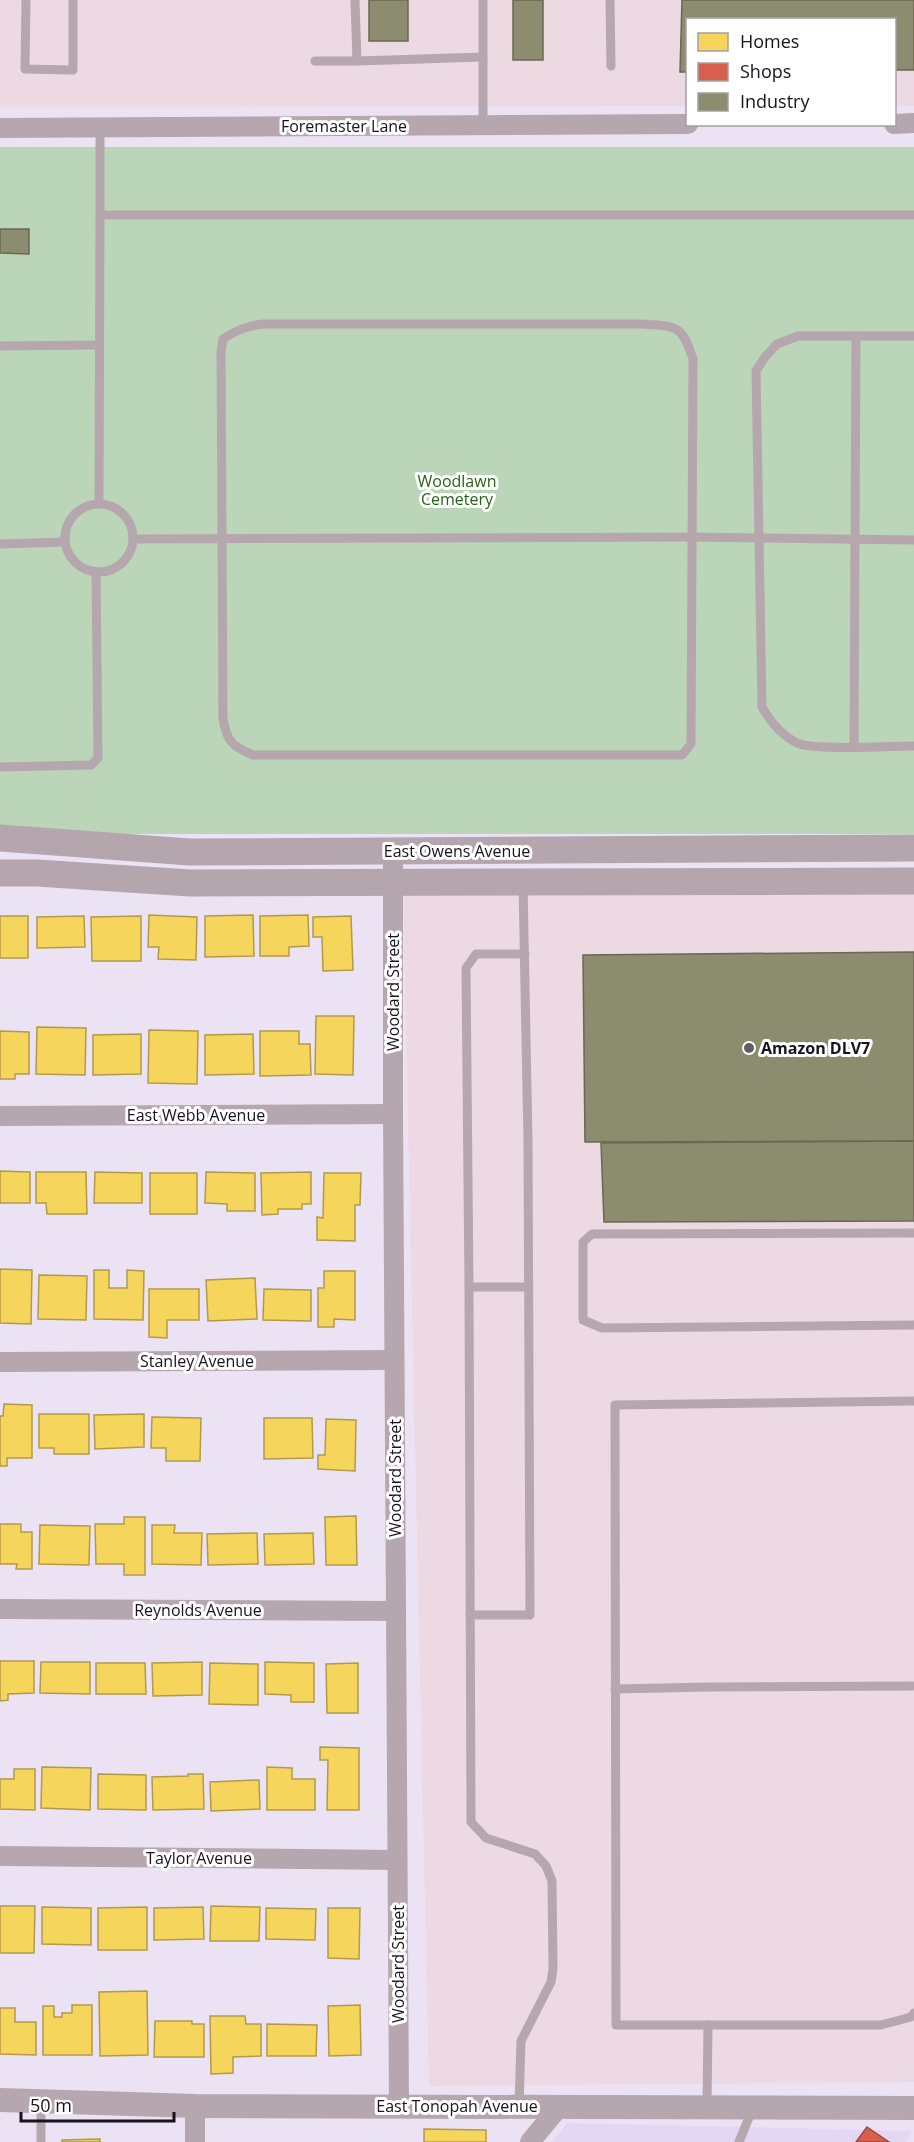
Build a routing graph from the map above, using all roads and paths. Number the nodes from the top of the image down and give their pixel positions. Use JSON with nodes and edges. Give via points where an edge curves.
{"nodes":[{"id":1,"x":26,"y":0,"type":"edge"},
{"id":2,"x":73,"y":0,"type":"edge"},
{"id":3,"x":355,"y":0,"type":"edge"},
{"id":4,"x":483,"y":0,"type":"edge"},
{"id":5,"x":610,"y":0,"type":"edge"},
{"id":6,"x":483,"y":57,"type":"junction"},
{"id":7,"x":315,"y":61,"type":"dead end"},
{"id":8,"x":357,"y":61,"type":"junction"},
{"id":9,"x":611,"y":66,"type":"dead end"},
{"id":10,"x":896,"y":123,"type":"edge"},
{"id":11,"x":914,"y":123,"type":"edge"},
{"id":12,"x":686,"y":124,"type":"edge"},
{"id":13,"x":483,"y":125,"type":"junction"},
{"id":14,"x":100,"y":127,"type":"junction"},
{"id":15,"x":0,"y":128,"type":"edge"},
{"id":16,"x":100,"y":215,"type":"junction"},
{"id":17,"x":914,"y":215,"type":"edge"},
{"id":18,"x":856,"y":336,"type":"junction"},
{"id":19,"x":914,"y":336,"type":"edge"},
{"id":20,"x":98,"y":345,"type":"junction"},
{"id":21,"x":0,"y":346,"type":"edge"},
{"id":22,"x":99,"y":503,"type":"junction"},
{"id":23,"x":693,"y":537,"type":"junction"},
{"id":24,"x":223,"y":538,"type":"junction"},
{"id":25,"x":759,"y":538,"type":"junction"},
{"id":26,"x":134,"y":539,"type":"junction"},
{"id":27,"x":856,"y":540,"type":"junction"},
{"id":28,"x":914,"y":540,"type":"edge"},
{"id":29,"x":65,"y":542,"type":"junction"},
{"id":30,"x":0,"y":544,"type":"edge"},
{"id":31,"x":96,"y":572,"type":"junction"},
{"id":32,"x":854,"y":746,"type":"junction"},
{"id":33,"x":914,"y":746,"type":"edge"},
{"id":34,"x":0,"y":767,"type":"edge"},
{"id":35,"x":0,"y":838,"type":"edge"},
{"id":36,"x":914,"y":848,"type":"edge"},
{"id":37,"x":393,"y":851,"type":"junction"},
{"id":38,"x":0,"y":873,"type":"edge"},
{"id":39,"x":914,"y":881,"type":"edge"},
{"id":40,"x":393,"y":882,"type":"junction"},
{"id":41,"x":523,"y":882,"type":"junction"},
{"id":42,"x":525,"y":954,"type":"junction"},
{"id":43,"x":393,"y":1114,"type":"junction"},
{"id":44,"x":0,"y":1116,"type":"edge"},
{"id":45,"x":914,"y":1233,"type":"edge"},
{"id":46,"x":469,"y":1287,"type":"junction"},
{"id":47,"x":528,"y":1287,"type":"junction"},
{"id":48,"x":914,"y":1325,"type":"edge"},
{"id":49,"x":394,"y":1360,"type":"junction"},
{"id":50,"x":0,"y":1362,"type":"edge"},
{"id":51,"x":914,"y":1401,"type":"edge"},
{"id":52,"x":0,"y":1609,"type":"edge"},
{"id":53,"x":396,"y":1611,"type":"junction"},
{"id":54,"x":470,"y":1615,"type":"junction"},
{"id":55,"x":914,"y":1686,"type":"edge"},
{"id":56,"x":615,"y":1689,"type":"junction"},
{"id":57,"x":0,"y":1857,"type":"edge"},
{"id":58,"x":397,"y":1860,"type":"junction"},
{"id":59,"x":914,"y":2013,"type":"edge"},
{"id":60,"x":708,"y":2025,"type":"junction"},
{"id":61,"x":0,"y":2100,"type":"edge"},
{"id":62,"x":41,"y":2100,"type":"junction"},
{"id":63,"x":195,"y":2106,"type":"junction"},
{"id":64,"x":399,"y":2106,"type":"junction"},
{"id":65,"x":519,"y":2107,"type":"junction"},
{"id":66,"x":559,"y":2107,"type":"junction"},
{"id":67,"x":707,"y":2108,"type":"junction"},
{"id":68,"x":752,"y":2108,"type":"junction"},
{"id":69,"x":914,"y":2108,"type":"edge"},
{"id":70,"x":41,"y":2142,"type":"edge"},
{"id":71,"x":195,"y":2142,"type":"edge"},
{"id":72,"x":530,"y":2142,"type":"edge"},
{"id":73,"x":739,"y":2142,"type":"edge"}],
"edges":[{"from":1,"to":2,"type":"lane","via":[[25,69],[73,70]]},
{"from":3,"to":8,"type":"lane"},
{"from":4,"to":6,"type":"lane"},
{"from":5,"to":9,"type":"lane"},
{"from":6,"to":8,"type":"lane"},
{"from":6,"to":13,"type":"lane"},
{"from":7,"to":8,"type":"lane"},
{"from":10,"to":11,"type":"street"},
{"from":12,"to":13,"type":"street","name":"Foremaster Lane"},
{"from":13,"to":14,"type":"street","name":"Foremaster Lane"},
{"from":14,"to":15,"type":"street","name":"Foremaster Lane"},
{"from":14,"to":16,"type":"lane"},
{"from":16,"to":17,"type":"lane"},
{"from":16,"to":20,"type":"lane"},
{"from":18,"to":19,"type":"lane"},
{"from":18,"to":25,"type":"lane","via":[[798,336],[777,344],[756,371]]},
{"from":18,"to":27,"type":"lane"},
{"from":20,"to":21,"type":"lane"},
{"from":20,"to":22,"type":"lane"},
{"from":22,"to":26,"type":"lane","via":[[120,510],[128,518]]},
{"from":22,"to":29,"type":"lane","via":[[77,511],[70,519]]},
{"from":23,"to":24,"type":"lane"},
{"from":23,"to":24,"type":"lane","via":[[693,359],[678,329],[642,324],[263,324],[244,326],[223,339]]},
{"from":23,"to":24,"type":"lane","via":[[690,744],[682,755],[670,756],[253,755],[234,747],[223,719]]},
{"from":23,"to":25,"type":"lane"},
{"from":24,"to":26,"type":"lane"},
{"from":25,"to":27,"type":"lane"},
{"from":25,"to":32,"type":"lane","via":[[762,707],[770,722],[800,745]]},
{"from":26,"to":31,"type":"lane","via":[[132,550],[118,567]]},
{"from":27,"to":28,"type":"lane"},
{"from":27,"to":32,"type":"lane"},
{"from":29,"to":30,"type":"lane"},
{"from":29,"to":31,"type":"lane","via":[[75,563]]},
{"from":31,"to":34,"type":"lane","via":[[98,758],[92,765],[77,767]]},
{"from":32,"to":33,"type":"lane"},
{"from":35,"to":37,"type":"main road","name":"East Owens Avenue","via":[[189,852]]},
{"from":36,"to":37,"type":"main road","name":"East Owens Avenue"},
{"from":37,"to":40,"type":"street","name":"Woodard Street"},
{"from":38,"to":40,"type":"main road","name":"East Owens Avenue","via":[[190,883]]},
{"from":39,"to":41,"type":"main road","name":"East Owens Avenue"},
{"from":40,"to":41,"type":"main road","name":"East Owens Avenue"},
{"from":40,"to":43,"type":"street","name":"Woodard Street"},
{"from":41,"to":42,"type":"lane"},
{"from":42,"to":46,"type":"lane","via":[[476,954],[466,968]]},
{"from":42,"to":47,"type":"lane"},
{"from":43,"to":44,"type":"street","name":"East Webb Avenue"},
{"from":43,"to":49,"type":"street","name":"Woodard Street"},
{"from":45,"to":48,"type":"lane","via":[[592,1234],[583,1242],[582,1256],[583,1320],[602,1328]]},
{"from":46,"to":47,"type":"lane"},
{"from":46,"to":54,"type":"lane"},
{"from":47,"to":54,"type":"lane","via":[[530,1615]]},
{"from":49,"to":50,"type":"street","name":"Stanley Avenue"},
{"from":49,"to":53,"type":"street","name":"Woodard Street"},
{"from":51,"to":56,"type":"lane","via":[[615,1405]]},
{"from":52,"to":53,"type":"street","name":"Reynolds Avenue"},
{"from":53,"to":58,"type":"street","name":"Woodard Street"},
{"from":54,"to":65,"type":"lane","via":[[471,1822],[486,1838],[535,1854],[552,1881],[553,1969],[521,2041]]},
{"from":55,"to":56,"type":"lane"},
{"from":56,"to":60,"type":"lane","via":[[616,2025]]},
{"from":57,"to":58,"type":"street","name":"Taylor Avenue"},
{"from":58,"to":64,"type":"street","name":"Woodard Street"},
{"from":59,"to":60,"type":"lane","via":[[881,2025]]},
{"from":60,"to":67,"type":"lane"},
{"from":61,"to":62,"type":"street","name":"East Tonopah Avenue"},
{"from":62,"to":63,"type":"street","name":"East Tonopah Avenue"},
{"from":62,"to":70,"type":"lane"},
{"from":63,"to":64,"type":"street","name":"East Tonopah Avenue"},
{"from":63,"to":71,"type":"street"},
{"from":64,"to":65,"type":"street","name":"East Tonopah Avenue"},
{"from":65,"to":66,"type":"street","name":"East Tonopah Avenue"},
{"from":66,"to":67,"type":"street","name":"East Tonopah Avenue"},
{"from":66,"to":72,"type":"street"},
{"from":67,"to":68,"type":"street","name":"East Tonopah Avenue"},
{"from":68,"to":69,"type":"street","name":"East Tonopah Avenue"},
{"from":68,"to":73,"type":"lane"}]}
